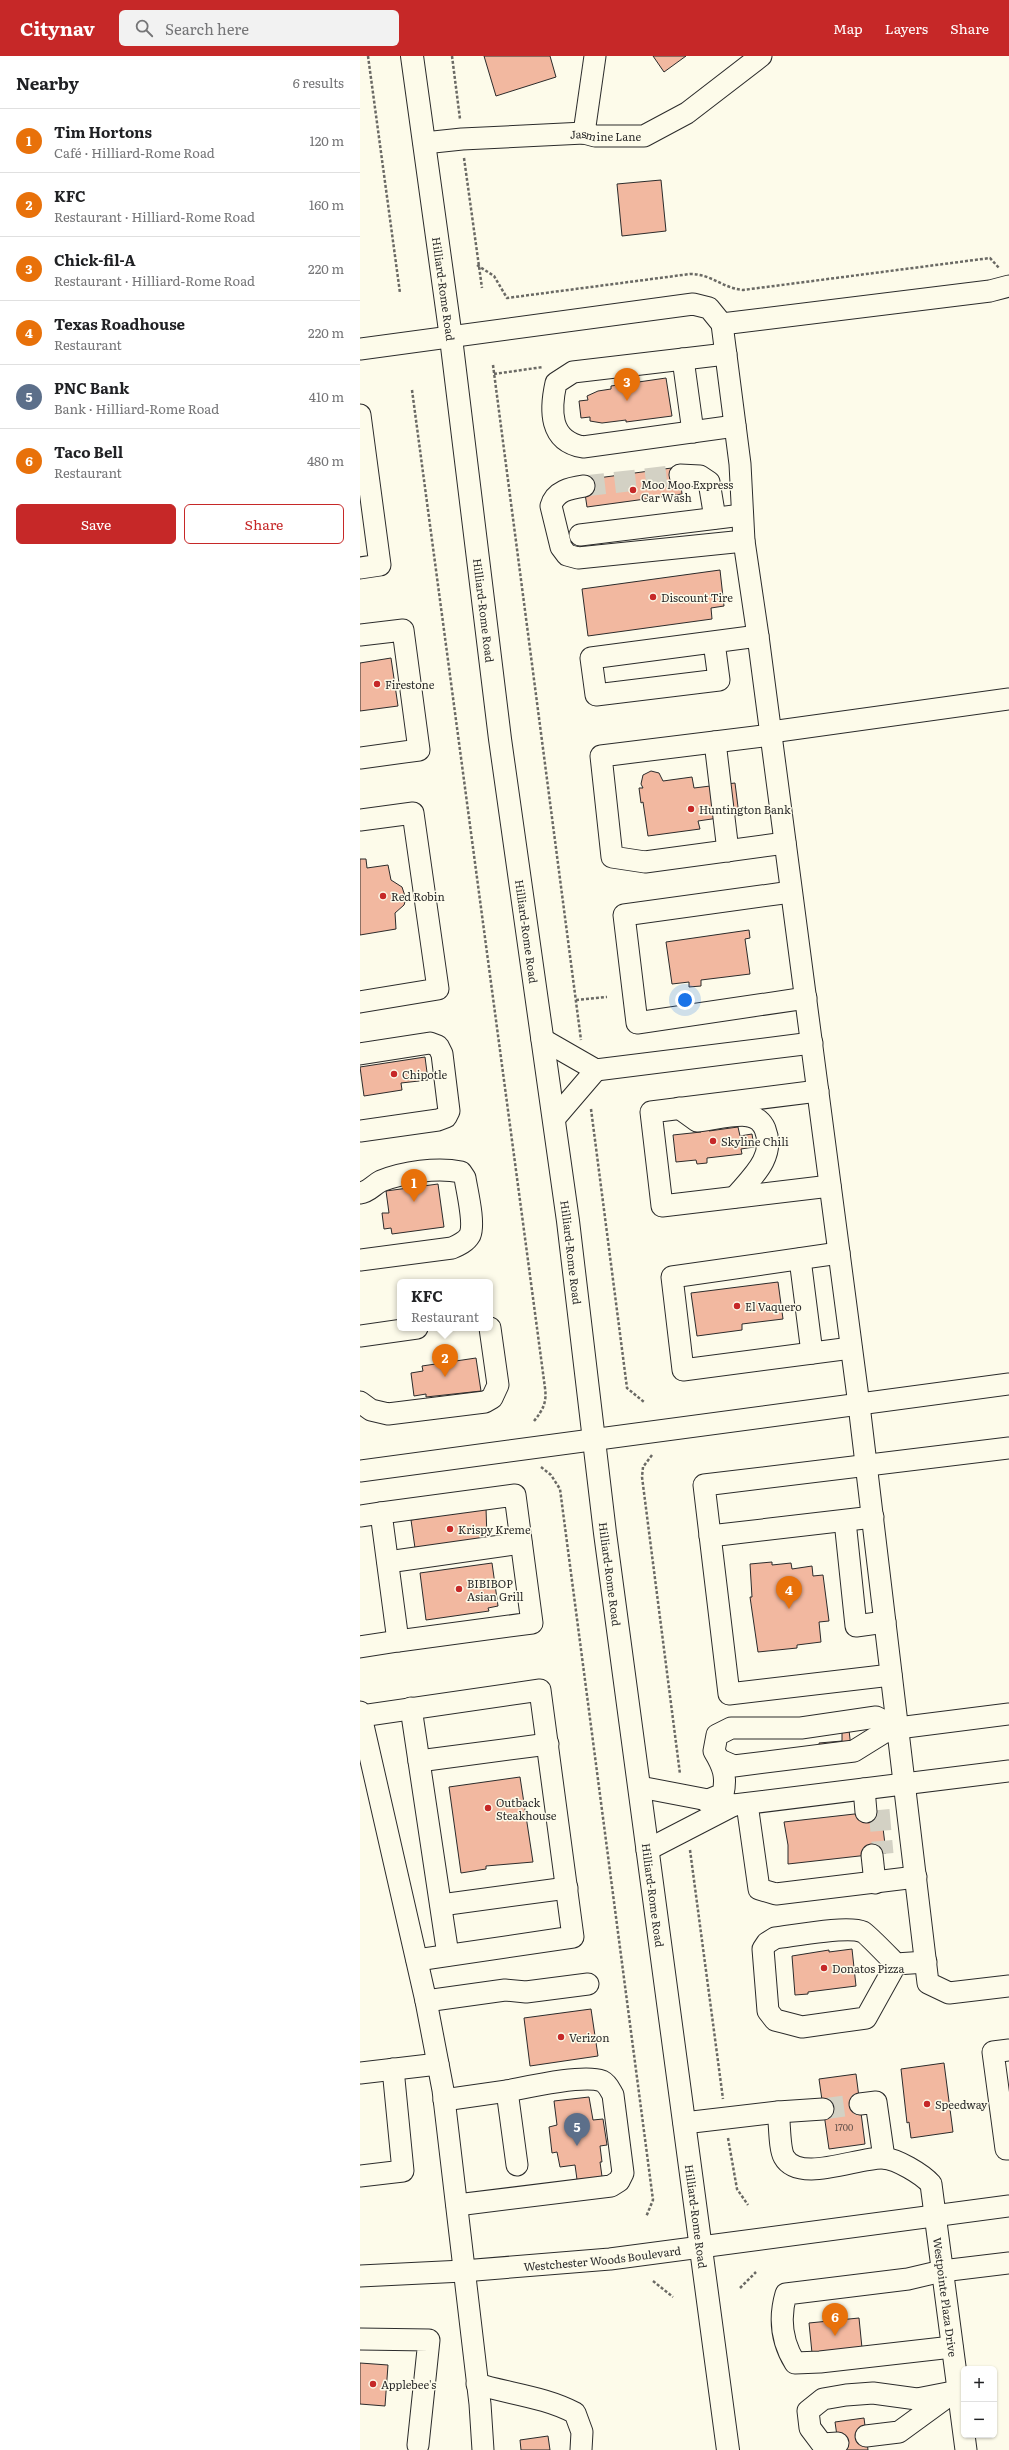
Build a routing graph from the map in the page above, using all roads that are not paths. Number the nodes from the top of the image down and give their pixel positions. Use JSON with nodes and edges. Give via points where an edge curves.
{"nodes":[{"id":1,"x":412,"y":56,"type":"edge"},
{"id":2,"x":595,"y":56,"type":"edge"},
{"id":3,"x":761,"y":56,"type":"edge"},
{"id":4,"x":584,"y":133,"type":"junction"},
{"id":5,"x":424,"y":143,"type":"junction"},
{"id":6,"x":1006,"y":279,"type":"edge"},
{"id":7,"x":722,"y":324,"type":"junction"},
{"id":8,"x":451,"y":338,"type":"junction"},
{"id":9,"x":360,"y":349,"type":"edge"},
{"id":10,"x":726,"y":354,"type":"junction"},
{"id":11,"x":683,"y":359,"type":"junction"},
{"id":12,"x":360,"y":414,"type":"edge"},
{"id":13,"x":735,"y":426,"type":"junction"},
{"id":14,"x":693,"y":432,"type":"junction"},
{"id":15,"x":680,"y":475,"type":"tunnel mouth"},
{"id":16,"x":584,"y":486,"type":"tunnel mouth"},
{"id":17,"x":742,"y":515,"type":"junction"},
{"id":18,"x":715,"y":518,"type":"junction"},
{"id":19,"x":580,"y":535,"type":"dead end"},
{"id":20,"x":744,"y":541,"type":"junction"},
{"id":21,"x":360,"y":568,"type":"edge"},
{"id":22,"x":360,"y":635,"type":"edge"},
{"id":23,"x":758,"y":636,"type":"junction"},
{"id":24,"x":714,"y":642,"type":"junction"},
{"id":25,"x":1009,"y":699,"type":"edge"},
{"id":26,"x":771,"y":734,"type":"junction"},
{"id":27,"x":715,"y":742,"type":"junction"},
{"id":28,"x":360,"y":758,"type":"edge"},
{"id":29,"x":360,"y":820,"type":"edge"},
{"id":30,"x":785,"y":843,"type":"junction"},
{"id":31,"x":728,"y":851,"type":"junction"},
{"id":32,"x":791,"y":892,"type":"junction"},
{"id":33,"x":806,"y":998,"type":"junction"},
{"id":34,"x":360,"y":1002,"type":"edge"},
{"id":35,"x":542,"y":1039,"type":"junction"},
{"id":36,"x":812,"y":1043,"type":"junction"},
{"id":37,"x":360,"y":1054,"type":"edge"},
{"id":38,"x":596,"y":1070,"type":"junction"},
{"id":39,"x":818,"y":1091,"type":"junction"},
{"id":40,"x":679,"y":1108,"type":"junction"},
{"id":41,"x":554,"y":1119,"type":"junction"},
{"id":42,"x":360,"y":1131,"type":"edge"},
{"id":43,"x":830,"y":1186,"type":"junction"},
{"id":44,"x":360,"y":1193,"type":"edge"},
{"id":45,"x":735,"y":1198,"type":"junction"},
{"id":46,"x":839,"y":1253,"type":"junction"},
{"id":47,"x":800,"y":1259,"type":"junction"},
{"id":48,"x":360,"y":1260,"type":"edge"},
{"id":49,"x":397,"y":1331,"type":"edge"},
{"id":50,"x":490,"y":1331,"type":"edge"},
{"id":51,"x":360,"y":1336,"type":"edge"},
{"id":52,"x":851,"y":1348,"type":"junction"},
{"id":53,"x":812,"y":1353,"type":"junction"},
{"id":54,"x":1009,"y":1384,"type":"edge"},
{"id":55,"x":360,"y":1402,"type":"edge"},
{"id":56,"x":859,"y":1405,"type":"junction"},
{"id":57,"x":594,"y":1440,"type":"junction"},
{"id":58,"x":1009,"y":1448,"type":"edge"},
{"id":59,"x":867,"y":1466,"type":"junction"},
{"id":60,"x":360,"y":1471,"type":"edge"},
{"id":61,"x":381,"y":1513,"type":"junction"},
{"id":62,"x":360,"y":1516,"type":"edge"},
{"id":63,"x":873,"y":1517,"type":"junction"},
{"id":64,"x":845,"y":1520,"type":"junction"},
{"id":65,"x":710,"y":1536,"type":"junction"},
{"id":66,"x":521,"y":1543,"type":"junction"},
{"id":67,"x":388,"y":1562,"type":"junction"},
{"id":68,"x":885,"y":1622,"type":"junction"},
{"id":69,"x":398,"y":1641,"type":"junction"},
{"id":70,"x":360,"y":1648,"type":"edge"},
{"id":71,"x":892,"y":1675,"type":"junction"},
{"id":72,"x":412,"y":1708,"type":"junction"},
{"id":73,"x":360,"y":1714,"type":"edge"},
{"id":74,"x":1009,"y":1714,"type":"edge"},
{"id":75,"x":899,"y":1735,"type":"junction"},
{"id":76,"x":548,"y":1744,"type":"junction"},
{"id":77,"x":419,"y":1761,"type":"junction"},
{"id":78,"x":722,"y":1767,"type":"junction"},
{"id":79,"x":1009,"y":1771,"type":"edge"},
{"id":80,"x":905,"y":1784,"type":"junction"},
{"id":81,"x":640,"y":1787,"type":"junction"},
{"id":82,"x":870,"y":1788,"type":"junction"},
{"id":83,"x":706,"y":1801,"type":"junction"},
{"id":84,"x":741,"y":1805,"type":"junction"},
{"id":85,"x":872,"y":1811,"type":"tunnel mouth"},
{"id":86,"x":647,"y":1850,"type":"junction"},
{"id":87,"x":877,"y":1854,"type":"tunnel mouth"},
{"id":88,"x":916,"y":1877,"type":"junction"},
{"id":89,"x":881,"y":1882,"type":"junction"},
{"id":90,"x":567,"y":1888,"type":"junction"},
{"id":91,"x":441,"y":1905,"type":"junction"},
{"id":92,"x":871,"y":1942,"type":"junction"},
{"id":93,"x":448,"y":1955,"type":"junction"},
{"id":94,"x":417,"y":1960,"type":"junction"},
{"id":95,"x":926,"y":1962,"type":"junction"},
{"id":96,"x":896,"y":1964,"type":"junction"},
{"id":97,"x":588,"y":1984,"type":"dead end"},
{"id":98,"x":1009,"y":1986,"type":"edge"},
{"id":99,"x":878,"y":1996,"type":"junction"},
{"id":100,"x":426,"y":2001,"type":"junction"},
{"id":101,"x":1009,"y":2050,"type":"edge"},
{"id":102,"x":438,"y":2064,"type":"junction"},
{"id":103,"x":393,"y":2069,"type":"junction"},
{"id":104,"x":360,"y":2073,"type":"edge"},
{"id":105,"x":507,"y":2090,"type":"junction"},
{"id":106,"x":444,"y":2100,"type":"junction"},
{"id":107,"x":860,"y":2104,"type":"tunnel mouth"},
{"id":108,"x":823,"y":2109,"type":"tunnel mouth"},
{"id":109,"x":778,"y":2112,"type":"junction"},
{"id":110,"x":684,"y":2123,"type":"junction"},
{"id":111,"x":1009,"y":2148,"type":"edge"},
{"id":112,"x":884,"y":2158,"type":"junction"},
{"id":113,"x":517,"y":2165,"type":"dead end"},
{"id":114,"x":360,"y":2176,"type":"edge"},
{"id":115,"x":457,"y":2205,"type":"junction"},
{"id":116,"x":1009,"y":2206,"type":"edge"},
{"id":117,"x":935,"y":2216,"type":"junction"},
{"id":118,"x":700,"y":2247,"type":"junction"},
{"id":119,"x":1009,"y":2264,"type":"edge"},
{"id":120,"x":463,"y":2271,"type":"junction"},
{"id":121,"x":942,"y":2271,"type":"junction"},
{"id":122,"x":360,"y":2276,"type":"edge"},
{"id":123,"x":360,"y":2340,"type":"edge"},
{"id":124,"x":952,"y":2347,"type":"junction"},
{"id":125,"x":477,"y":2384,"type":"junction"},
{"id":126,"x":958,"y":2391,"type":"junction"},
{"id":127,"x":866,"y":2436,"type":"dead end"},
{"id":128,"x":838,"y":2443,"type":"dead end"},
{"id":129,"x":418,"y":2445,"type":"dead end"},
{"id":130,"x":483,"y":2450,"type":"edge"},
{"id":131,"x":581,"y":2450,"type":"edge"},
{"id":132,"x":728,"y":2450,"type":"edge"},
{"id":133,"x":966,"y":2450,"type":"edge"}],
"edges":[{"from":1,"to":5,"type":"main road","name":"Hilliard-Rome Road"},
{"from":2,"to":4,"type":"street"},
{"from":3,"to":4,"type":"street","name":"Jasmine Lane","via":[[687,112],[644,136],[595,136]]},
{"from":4,"to":5,"type":"street","name":"Jasmine Lane"},
{"from":5,"to":8,"type":"main road","name":"Hilliard-Rome Road"},
{"from":6,"to":7,"type":"street","via":[[990,291]]},
{"from":7,"to":8,"type":"street","via":[[709,308],[693,304]]},
{"from":7,"to":10,"type":"street"},
{"from":8,"to":9,"type":"street"},
{"from":8,"to":35,"type":"main road","name":"Hilliard-Rome Road","via":[[500,739]]},
{"from":10,"to":11,"type":"street"},
{"from":10,"to":13,"type":"street"},
{"from":11,"to":14,"type":"street"},
{"from":11,"to":14,"type":"street","via":[[574,372],[563,377],[556,383],[552,400],[555,426],[561,438],[572,445],[582,447]]},
{"from":12,"to":21,"type":"street","via":[[380,565]]},
{"from":13,"to":14,"type":"street"},
{"from":13,"to":17,"type":"street","via":[[740,464]]},
{"from":15,"to":18,"type":"street","via":[[700,476],[709,482]]},
{"from":16,"to":20,"type":"street","via":[[559,493],[551,506],[561,547],[567,555],[578,558]]},
{"from":17,"to":18,"type":"street"},
{"from":17,"to":20,"type":"street"},
{"from":18,"to":19,"type":"street"},
{"from":20,"to":23,"type":"street"},
{"from":22,"to":28,"type":"street","via":[[403,630],[419,750]]},
{"from":23,"to":24,"type":"street"},
{"from":23,"to":26,"type":"street"},
{"from":24,"to":24,"type":"street","via":[[719,680],[596,695],[591,658]]},
{"from":25,"to":26,"type":"street"},
{"from":26,"to":27,"type":"street"},
{"from":26,"to":30,"type":"street"},
{"from":27,"to":31,"type":"street"},
{"from":27,"to":31,"type":"street","via":[[601,756],[612,857],[645,862]]},
{"from":29,"to":34,"type":"street","via":[[413,813],[438,989]]},
{"from":30,"to":31,"type":"street"},
{"from":30,"to":32,"type":"street"},
{"from":32,"to":33,"type":"street"},
{"from":32,"to":33,"type":"street","via":[[624,914],[637,1023]]},
{"from":33,"to":36,"type":"street"},
{"from":35,"to":38,"type":"street"},
{"from":35,"to":41,"type":"main road","name":"Hilliard-Rome Road"},
{"from":36,"to":38,"type":"street"},
{"from":36,"to":39,"type":"street"},
{"from":37,"to":42,"type":"street","via":[[430,1043],[438,1046],[442,1054],[449,1111],[446,1117],[438,1120]]},
{"from":38,"to":41,"type":"street"},
{"from":39,"to":40,"type":"street"},
{"from":39,"to":43,"type":"street"},
{"from":40,"to":45,"type":"street","via":[[697,1121],[747,1115],[763,1125],[768,1136],[766,1158]]},
{"from":40,"to":45,"type":"street","via":[[651,1112],[662,1206]]},
{"from":41,"to":57,"type":"main road","name":"Hilliard-Rome Road"},
{"from":43,"to":45,"type":"street"},
{"from":43,"to":46,"type":"street"},
{"from":44,"to":48,"type":"street","via":[[394,1177],[446,1169],[461,1172],[466,1178],[472,1223],[470,1235],[463,1244],[452,1248]]},
{"from":46,"to":47,"type":"street"},
{"from":46,"to":52,"type":"street"},
{"from":47,"to":53,"type":"street"},
{"from":47,"to":53,"type":"street","via":[[672,1277],[683,1370]]},
{"from":49,"to":51,"type":"street"},
{"from":50,"to":55,"type":"street","via":[[498,1385],[492,1398],[485,1402],[388,1414],[371,1410]]},
{"from":52,"to":53,"type":"street"},
{"from":52,"to":56,"type":"street"},
{"from":54,"to":56,"type":"street"},
{"from":56,"to":57,"type":"street"},
{"from":56,"to":59,"type":"street"},
{"from":57,"to":60,"type":"street"},
{"from":57,"to":81,"type":"main road","name":"Hilliard-Rome Road"},
{"from":58,"to":59,"type":"street"},
{"from":59,"to":63,"type":"street"},
{"from":59,"to":65,"type":"street","via":[[704,1485]]},
{"from":61,"to":62,"type":"street"},
{"from":61,"to":66,"type":"street","via":[[515,1495]]},
{"from":61,"to":67,"type":"street"},
{"from":63,"to":64,"type":"street"},
{"from":63,"to":68,"type":"street"},
{"from":64,"to":65,"type":"street"},
{"from":64,"to":68,"type":"street","via":[[856,1626]]},
{"from":65,"to":71,"type":"street","via":[[728,1694]]},
{"from":66,"to":67,"type":"street"},
{"from":66,"to":69,"type":"street","via":[[532,1623]]},
{"from":67,"to":69,"type":"street"},
{"from":68,"to":71,"type":"street"},
{"from":69,"to":70,"type":"street"},
{"from":71,"to":75,"type":"street"},
{"from":72,"to":73,"type":"street"},
{"from":72,"to":76,"type":"street","via":[[540,1690]]},
{"from":72,"to":77,"type":"street"},
{"from":73,"to":94,"type":"street"},
{"from":74,"to":75,"type":"street"},
{"from":75,"to":78,"type":"street","via":[[856,1761],[738,1777]]},
{"from":75,"to":78,"type":"street","via":[[876,1717],[801,1728],[731,1728],[717,1736],[714,1751]]},
{"from":75,"to":80,"type":"street"},
{"from":76,"to":77,"type":"street"},
{"from":76,"to":90,"type":"street"},
{"from":77,"to":91,"type":"street"},
{"from":78,"to":83,"type":"street","via":[[726,1780],[722,1794]]},
{"from":79,"to":80,"type":"street"},
{"from":80,"to":82,"type":"street"},
{"from":80,"to":88,"type":"street"},
{"from":81,"to":83,"type":"street"},
{"from":81,"to":86,"type":"main road","name":"Hilliard-Rome Road"},
{"from":82,"to":84,"type":"street"},
{"from":82,"to":85,"type":"street"},
{"from":83,"to":84,"type":"street"},
{"from":84,"to":86,"type":"street"},
{"from":84,"to":89,"type":"street","via":[[759,1889],[776,1894]]},
{"from":86,"to":110,"type":"main road","name":"Hilliard-Rome Road"},
{"from":87,"to":89,"type":"street"},
{"from":88,"to":89,"type":"street"},
{"from":88,"to":95,"type":"street"},
{"from":90,"to":91,"type":"street"},
{"from":90,"to":93,"type":"street","via":[[573,1937]]},
{"from":91,"to":93,"type":"street"},
{"from":92,"to":96,"type":"street"},
{"from":92,"to":99,"type":"street"},
{"from":92,"to":99,"type":"street","via":[[865,1933],[846,1930],[775,1938],[767,1943],[762,1958],[768,2011],[775,2020],[802,2027],[866,2018]]},
{"from":93,"to":94,"type":"street"},
{"from":94,"to":100,"type":"street"},
{"from":95,"to":96,"type":"street"},
{"from":95,"to":98,"type":"street","via":[[928,1983],[949,1993]]},
{"from":96,"to":99,"type":"street"},
{"from":97,"to":100,"type":"street","via":[[526,1992],[505,1990]]},
{"from":100,"to":102,"type":"street"},
{"from":101,"to":111,"type":"street","via":[[994,2052],[1006,2149]]},
{"from":102,"to":103,"type":"street"},
{"from":102,"to":106,"type":"street"},
{"from":103,"to":104,"type":"street"},
{"from":103,"to":114,"type":"street","via":[[403,2171]]},
{"from":105,"to":106,"type":"street"},
{"from":105,"to":113,"type":"street"},
{"from":105,"to":115,"type":"street","via":[[577,2080],[602,2081],[613,2095],[623,2173],[619,2181],[611,2186]]},
{"from":106,"to":115,"type":"street"},
{"from":107,"to":112,"type":"street","via":[[876,2102]]},
{"from":108,"to":109,"type":"street"},
{"from":109,"to":110,"type":"street"},
{"from":109,"to":112,"type":"street","via":[[783,2156],[789,2165],[804,2170]]},
{"from":110,"to":118,"type":"main road","name":"Hilliard-Rome Road"},
{"from":112,"to":117,"type":"street","name":"Westpointe Plaza Drive","via":[[921,2174],[931,2184]]},
{"from":115,"to":120,"type":"street"},
{"from":116,"to":117,"type":"street","name":"Westchester Woods Boulevard"},
{"from":117,"to":118,"type":"street","name":"Westchester Woods Boulevard"},
{"from":117,"to":121,"type":"street","name":"Westpointe Plaza Drive"},
{"from":118,"to":120,"type":"street","name":"Westchester Woods Boulevard","via":[[610,2259]]},
{"from":118,"to":132,"type":"main road","name":"Hilliard-Rome Road"},
{"from":119,"to":121,"type":"street"},
{"from":120,"to":122,"type":"street","name":"Westchester Woods Boulevard"},
{"from":120,"to":125,"type":"street"},
{"from":121,"to":124,"type":"street","name":"Westpointe Plaza Drive"},
{"from":121,"to":124,"type":"street","via":[[908,2279],[786,2294],[781,2310],[786,2347],[795,2363]]},
{"from":123,"to":129,"type":"street","via":[[429,2340]]},
{"from":124,"to":126,"type":"street","name":"Westpointe Plaza Drive"},
{"from":125,"to":130,"type":"street"},
{"from":125,"to":131,"type":"street","via":[[556,2404],[575,2413],[582,2432]]},
{"from":126,"to":127,"type":"street","via":[[918,2416],[899,2432]]},
{"from":126,"to":128,"type":"street","via":[[917,2399],[873,2393],[823,2399],[808,2411],[810,2428],[822,2444]]},
{"from":126,"to":133,"type":"street","name":"Westpointe Plaza Drive"}]}
